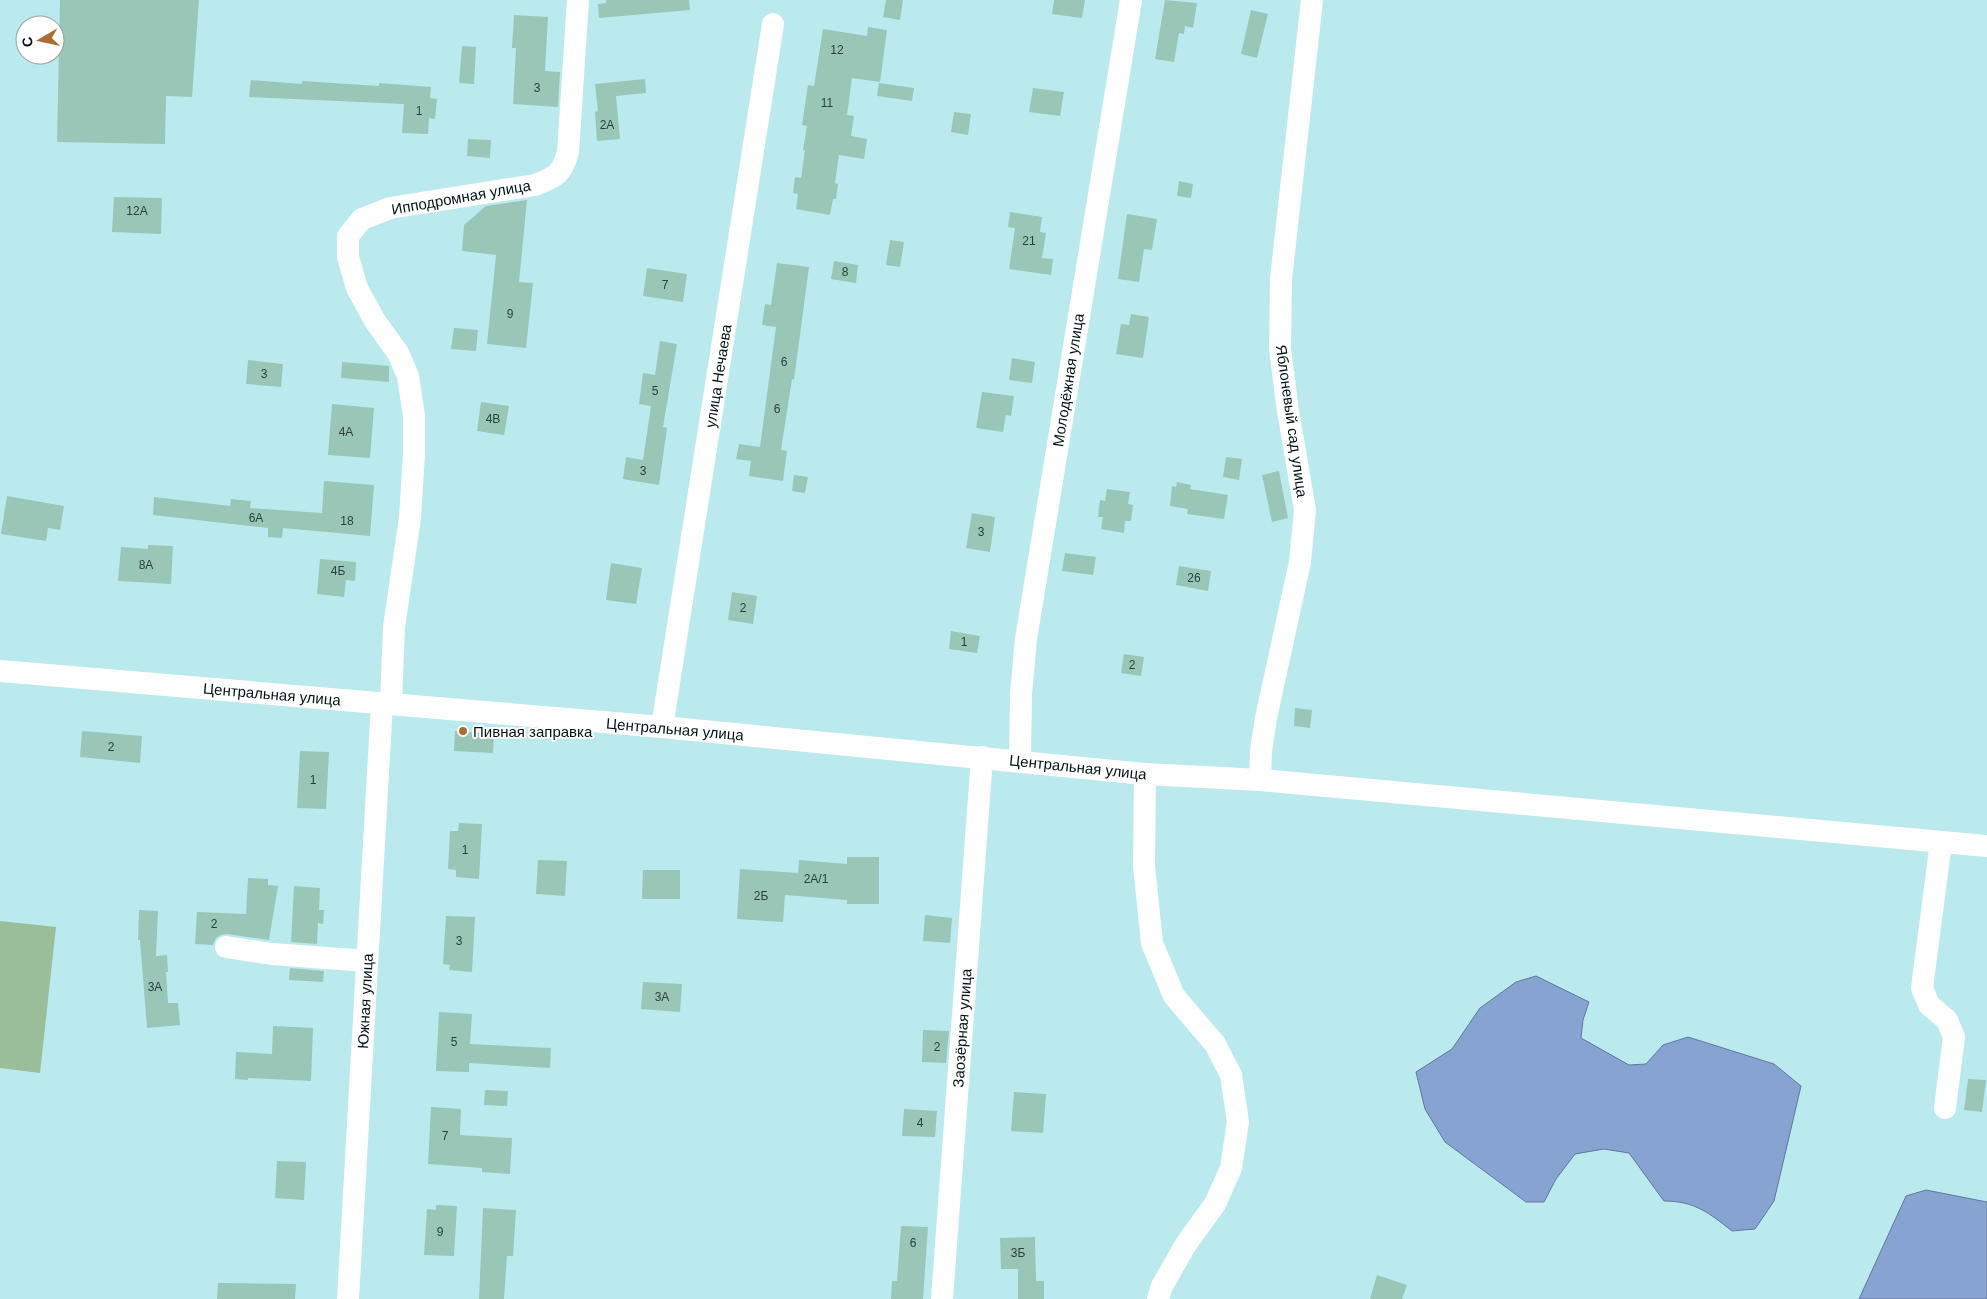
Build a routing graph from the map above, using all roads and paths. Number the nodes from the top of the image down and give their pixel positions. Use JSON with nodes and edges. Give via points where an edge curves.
{"nodes":[{"id":1,"x":578,"y":0,"type":"edge"},
{"id":2,"x":1130,"y":0,"type":"edge"},
{"id":3,"x":1312,"y":0,"type":"edge"},
{"id":4,"x":773,"y":24,"type":"dead end"},
{"id":5,"x":0,"y":671,"type":"edge"},
{"id":6,"x":386,"y":703,"type":"junction"},
{"id":7,"x":662,"y":727,"type":"junction"},
{"id":8,"x":982,"y":757,"type":"junction"},
{"id":9,"x":1020,"y":762,"type":"junction"},
{"id":10,"x":1145,"y":774,"type":"junction"},
{"id":11,"x":1260,"y":780,"type":"junction"},
{"id":12,"x":1941,"y":842,"type":"junction"},
{"id":13,"x":1987,"y":846,"type":"edge"},
{"id":14,"x":226,"y":947,"type":"dead end"},
{"id":15,"x":367,"y":961,"type":"junction"},
{"id":16,"x":1945,"y":1108,"type":"dead end"},
{"id":17,"x":348,"y":1299,"type":"edge"},
{"id":18,"x":942,"y":1299,"type":"edge"},
{"id":19,"x":1158,"y":1299,"type":"edge"}],
"edges":[{"from":1,"to":6,"type":"street","name":"Ипподромная улица","via":[[568,152],[564,168],[553,178],[535,185],[390,208],[362,220],[348,236],[348,257],[357,288],[398,353],[408,376],[414,416],[410,518]]},
{"from":2,"to":9,"type":"street","name":"Молодёжная улица","via":[[1026,639]]},
{"from":3,"to":11,"type":"street","name":"Яблоневый сад улица","via":[[1281,280],[1280,349],[1305,510],[1300,562],[1266,718]]},
{"from":4,"to":7,"type":"street","name":"улица Нечаева"},
{"from":5,"to":6,"type":"street","name":"Центральная улица"},
{"from":6,"to":7,"type":"street","name":"Центральная улица"},
{"from":6,"to":15,"type":"street","name":"Южная улица"},
{"from":7,"to":8,"type":"street","name":"Центральная улица"},
{"from":8,"to":9,"type":"street","name":"Центральная улица"},
{"from":8,"to":18,"type":"street","name":"Заозёрная улица"},
{"from":9,"to":10,"type":"street","name":"Центральная улица"},
{"from":10,"to":11,"type":"street","name":"Центральная улица"},
{"from":10,"to":19,"type":"street","via":[[1144,866],[1152,943],[1174,996],[1216,1044],[1231,1075],[1238,1122],[1231,1168],[1214,1204],[1162,1286]]},
{"from":11,"to":12,"type":"street","name":"Центральная улица"},
{"from":12,"to":13,"type":"street","name":"Центральная улица"},
{"from":12,"to":16,"type":"street","via":[[1922,988],[1929,1004],[1947,1020],[1954,1037]]},
{"from":14,"to":15,"type":"street"},
{"from":15,"to":17,"type":"street","name":"Южная улица"}]}
